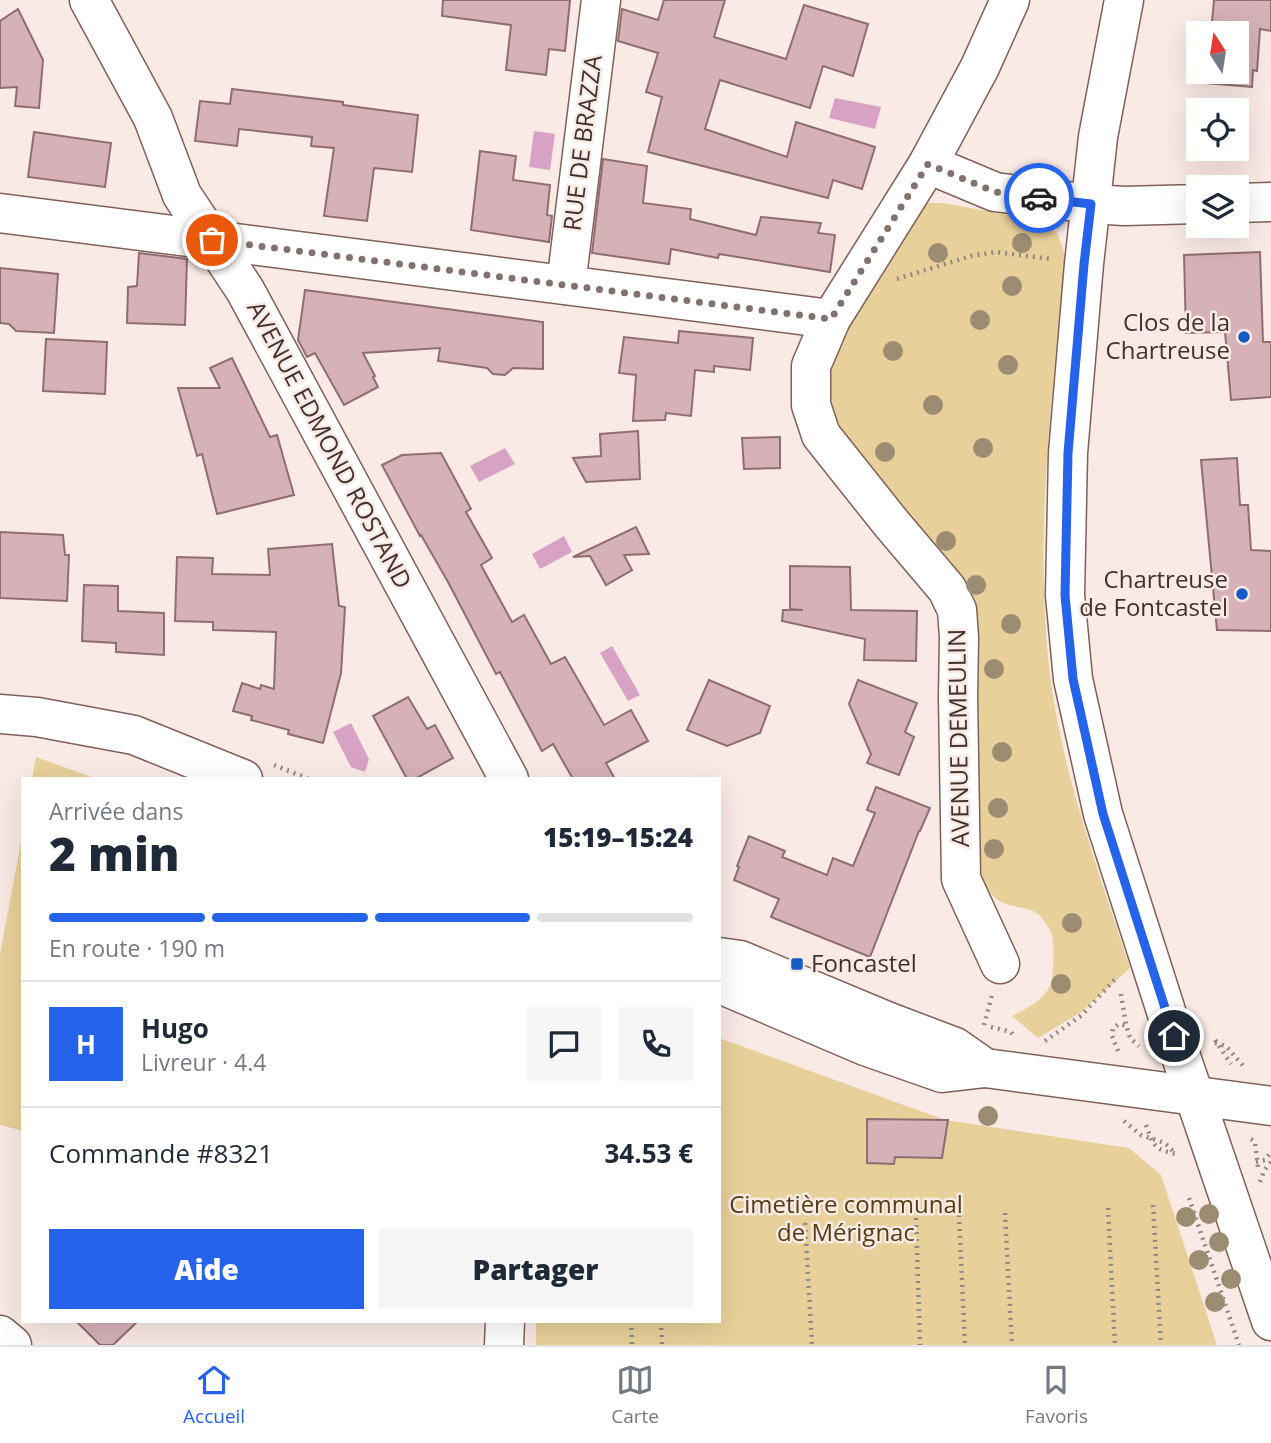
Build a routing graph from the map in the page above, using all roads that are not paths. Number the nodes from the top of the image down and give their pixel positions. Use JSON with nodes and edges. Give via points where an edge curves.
{"nodes":[{"id":1,"x":89,"y":0,"type":"edge"},
{"id":2,"x":601,"y":0,"type":"edge"},
{"id":3,"x":1010,"y":0,"type":"edge"},
{"id":4,"x":1124,"y":0,"type":"edge"},
{"id":5,"x":928,"y":164,"type":"junction"},
{"id":6,"x":1271,"y":202,"type":"edge"},
{"id":7,"x":1249,"y":203,"type":"edge"},
{"id":8,"x":1091,"y":204,"type":"junction"},
{"id":9,"x":1186,"y":204,"type":"edge"},
{"id":10,"x":0,"y":212,"type":"edge"},
{"id":11,"x":212,"y":240,"type":"junction"},
{"id":12,"x":566,"y":285,"type":"junction"},
{"id":13,"x":831,"y":319,"type":"junction"},
{"id":14,"x":0,"y":713,"type":"edge"},
{"id":15,"x":238,"y":777,"type":"edge"},
{"id":16,"x":508,"y":777,"type":"edge"},
{"id":17,"x":721,"y":957,"type":"edge"},
{"id":18,"x":1000,"y":964,"type":"dead end"},
{"id":19,"x":721,"y":983,"type":"edge"},
{"id":20,"x":992,"y":1070,"type":"junction"},
{"id":21,"x":1194,"y":1097,"type":"junction"},
{"id":22,"x":1271,"y":1106,"type":"edge"},
{"id":23,"x":1271,"y":1321,"type":"edge"},
{"id":24,"x":505,"y":1323,"type":"edge"},
{"id":25,"x":0,"y":1335,"type":"edge"},
{"id":26,"x":12,"y":1345,"type":"edge"},
{"id":27,"x":504,"y":1345,"type":"edge"}],
"edges":[{"from":1,"to":11,"type":"street","name":"AVENUE EDMOND ROSTAND","via":[[153,118],[182,195]]},
{"from":2,"to":12,"type":"street","name":"RUE DE BRAZZA"},
{"from":3,"to":5,"type":"street","name":"AVENUE DEMEULIN"},
{"from":4,"to":8,"type":"street","via":[[1098,137]]},
{"from":5,"to":8,"type":"street","via":[[995,192]]},
{"from":5,"to":13,"type":"street","name":"AVENUE DEMEULIN"},
{"from":6,"to":7,"type":"street"},
{"from":8,"to":9,"type":"street"},
{"from":8,"to":21,"type":"street","via":[[1068,453],[1065,595],[1073,679],[1103,814]]},
{"from":10,"to":11,"type":"street"},
{"from":11,"to":12,"type":"street"},
{"from":11,"to":16,"type":"street","name":"AVENUE EDMOND ROSTAND","via":[[245,290]]},
{"from":12,"to":13,"type":"street"},
{"from":13,"to":18,"type":"street","name":"AVENUE DEMEULIN","via":[[811,366],[811,405],[821,435],[947,589],[957,610],[961,879]]},
{"from":14,"to":15,"type":"street","via":[[134,735]]},
{"from":17,"to":20,"type":"street","via":[[740,960],[955,1047]]},
{"from":19,"to":20,"type":"street","via":[[865,1046],[943,1073]]},
{"from":20,"to":21,"type":"street"},
{"from":21,"to":22,"type":"street"},
{"from":21,"to":23,"type":"street"},
{"from":24,"to":27,"type":"street"},
{"from":25,"to":26,"type":"street"}]}
